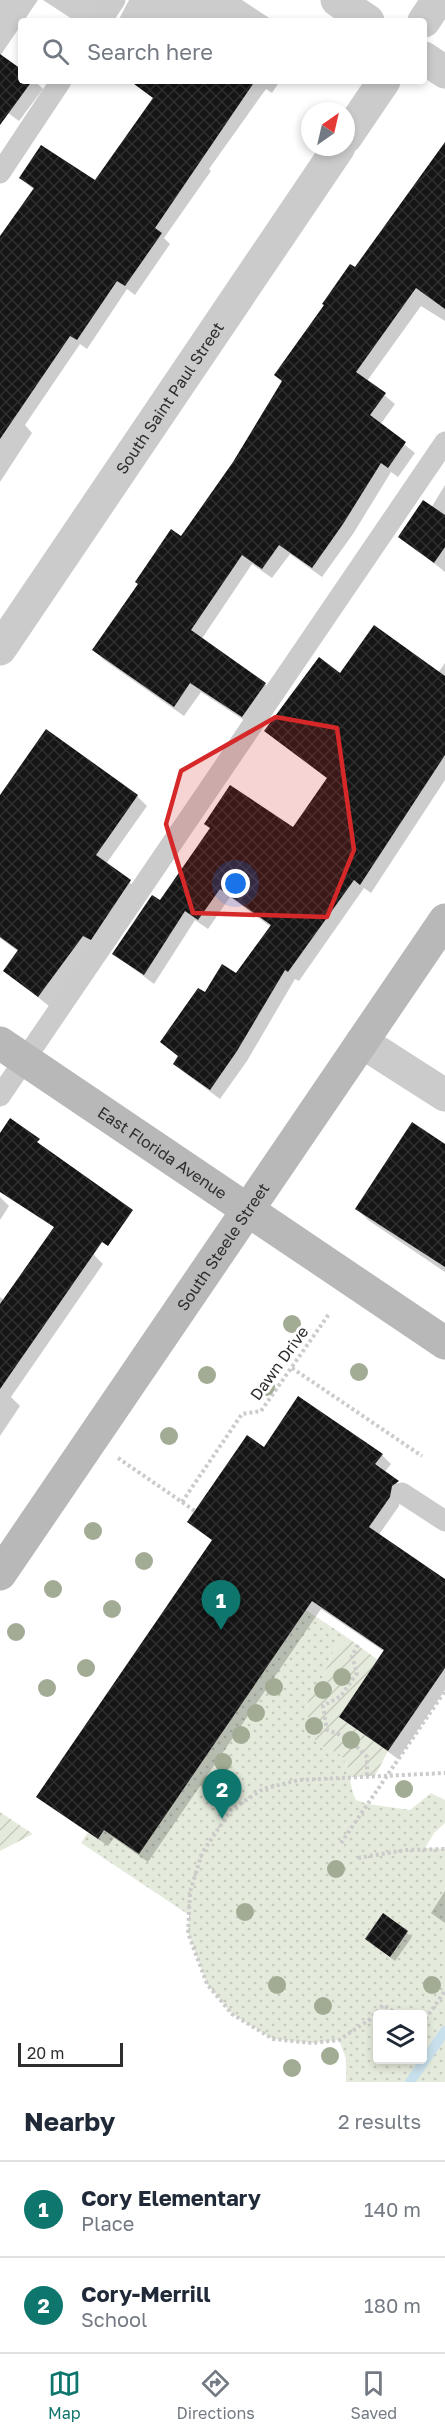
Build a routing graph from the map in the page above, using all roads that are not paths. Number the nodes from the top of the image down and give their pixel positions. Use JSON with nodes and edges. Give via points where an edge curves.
{"nodes":[{"id":1,"x":115,"y":0,"type":"edge"},
{"id":2,"x":337,"y":0,"type":"edge"},
{"id":3,"x":438,"y":0,"type":"edge"},
{"id":4,"x":103,"y":18,"type":"edge"},
{"id":5,"x":364,"y":18,"type":"edge"},
{"id":6,"x":426,"y":18,"type":"edge"},
{"id":7,"x":427,"y":60,"type":"edge"},
{"id":8,"x":445,"y":72,"type":"edge"},
{"id":9,"x":59,"y":84,"type":"edge"},
{"id":10,"x":382,"y":84,"type":"edge"},
{"id":11,"x":355,"y":123,"type":"edge"},
{"id":12,"x":333,"y":156,"type":"edge"},
{"id":13,"x":0,"y":173,"type":"edge"},
{"id":14,"x":445,"y":442,"type":"edge"},
{"id":15,"x":0,"y":649,"type":"edge"},
{"id":16,"x":445,"y":920,"type":"edge"},
{"id":17,"x":362,"y":1042,"type":"junction"},
{"id":18,"x":12,"y":1051,"type":"edge"},
{"id":19,"x":445,"y":1095,"type":"edge"},
{"id":20,"x":0,"y":1096,"type":"edge"},
{"id":21,"x":248,"y":1210,"type":"junction"},
{"id":22,"x":445,"y":1343,"type":"edge"},
{"id":23,"x":402,"y":1493,"type":"dead end"},
{"id":24,"x":445,"y":1521,"type":"edge"},
{"id":25,"x":0,"y":1574,"type":"edge"}],
"edges":[{"from":1,"to":4,"type":"lane"},
{"from":2,"to":5,"type":"street"},
{"from":3,"to":6,"type":"street"},
{"from":7,"to":8,"type":"street"},
{"from":9,"to":13,"type":"lane"},
{"from":10,"to":11,"type":"street"},
{"from":12,"to":15,"type":"street","name":"South Saint Paul Street"},
{"from":14,"to":18,"type":"lane"},
{"from":16,"to":17,"type":"street","name":"South Steele Street"},
{"from":17,"to":19,"type":"street"},
{"from":17,"to":21,"type":"street","name":"South Steele Street"},
{"from":18,"to":20,"type":"lane"},
{"from":18,"to":21,"type":"street","name":"East Florida Avenue"},
{"from":21,"to":22,"type":"street","name":"East Florida Avenue"},
{"from":21,"to":25,"type":"street","name":"South Steele Street"},
{"from":23,"to":24,"type":"lane"}]}
